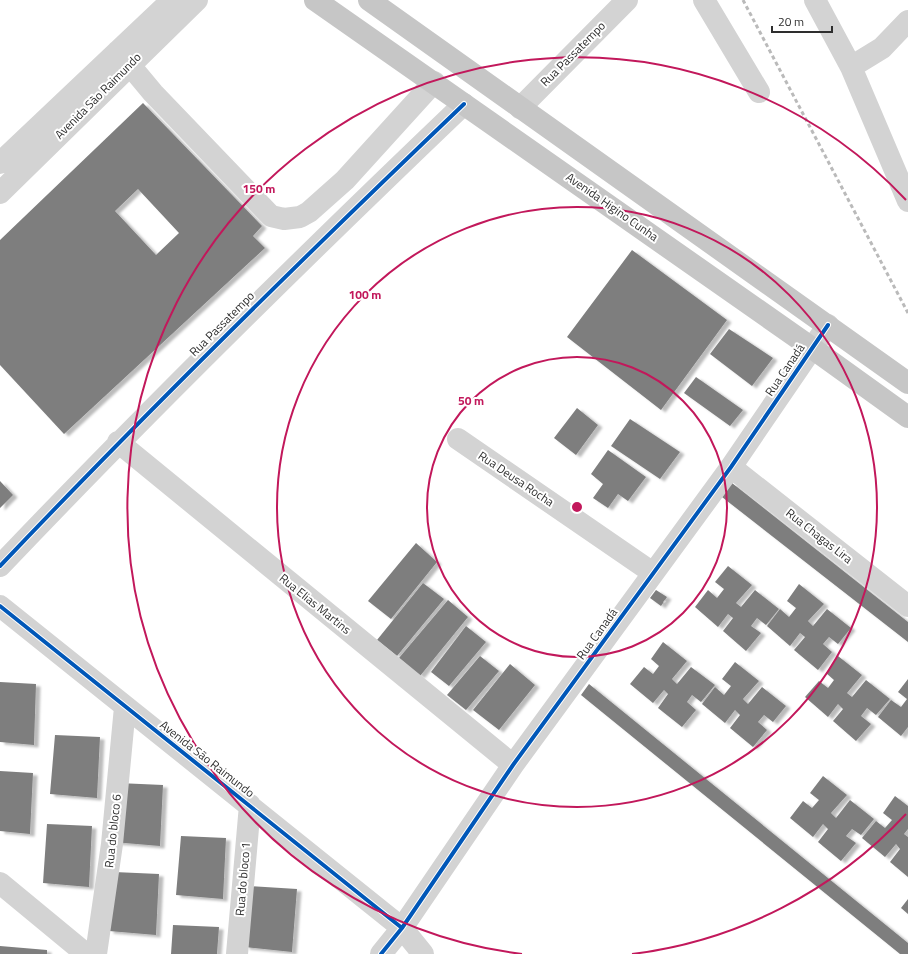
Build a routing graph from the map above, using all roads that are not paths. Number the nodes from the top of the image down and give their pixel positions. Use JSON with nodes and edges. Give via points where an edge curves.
{"nodes":[{"id":1,"x":172,"y":0,"type":"edge"},
{"id":2,"x":197,"y":0,"type":"edge"},
{"id":3,"x":315,"y":0,"type":"edge"},
{"id":4,"x":369,"y":0,"type":"edge"},
{"id":5,"x":627,"y":0,"type":"edge"},
{"id":6,"x":704,"y":0,"type":"edge"},
{"id":7,"x":815,"y":0,"type":"edge"},
{"id":8,"x":908,"y":21,"type":"edge"},
{"id":9,"x":124,"y":58,"type":"junction"},
{"id":10,"x":851,"y":67,"type":"junction"},
{"id":11,"x":434,"y":82,"type":"junction"},
{"id":12,"x":759,"y":92,"type":"dead end"},
{"id":13,"x":464,"y":104,"type":"junction"},
{"id":14,"x":520,"y":108,"type":"junction"},
{"id":15,"x":0,"y":163,"type":"edge"},
{"id":16,"x":345,"y":180,"type":"junction"},
{"id":17,"x":0,"y":193,"type":"edge"},
{"id":18,"x":367,"y":196,"type":"junction"},
{"id":19,"x":908,"y":201,"type":"edge"},
{"id":20,"x":828,"y":325,"type":"junction"},
{"id":21,"x":812,"y":348,"type":"junction"},
{"id":22,"x":908,"y":383,"type":"edge"},
{"id":23,"x":908,"y":417,"type":"edge"},
{"id":24,"x":458,"y":439,"type":"dead end"},
{"id":25,"x":118,"y":442,"type":"junction"},
{"id":26,"x":731,"y":467,"type":"junction"},
{"id":27,"x":0,"y":566,"type":"edge"},
{"id":28,"x":653,"y":573,"type":"junction"},
{"id":29,"x":908,"y":606,"type":"edge"},
{"id":30,"x":0,"y":609,"type":"edge"},
{"id":31,"x":125,"y":707,"type":"junction"},
{"id":32,"x":513,"y":765,"type":"junction"},
{"id":33,"x":250,"y":805,"type":"junction"},
{"id":34,"x":0,"y":885,"type":"edge"},
{"id":35,"x":402,"y":928,"type":"junction"},
{"id":36,"x":67,"y":947,"type":"edge"},
{"id":37,"x":86,"y":954,"type":"edge"},
{"id":38,"x":96,"y":954,"type":"edge"},
{"id":39,"x":237,"y":954,"type":"edge"},
{"id":40,"x":382,"y":954,"type":"edge"},
{"id":41,"x":423,"y":954,"type":"edge"}],
"edges":[{"from":1,"to":9,"type":"street","name":"Avenida São Raimundo"},
{"from":2,"to":9,"type":"street","name":"Avenida São Raimundo"},
{"from":3,"to":11,"type":"main road","name":"Avenida Higino Cunha"},
{"from":4,"to":14,"type":"main road"},
{"from":5,"to":14,"type":"street","name":"Rua Passatempo"},
{"from":6,"to":12,"type":"street"},
{"from":7,"to":10,"type":"street"},
{"from":8,"to":10,"type":"street","via":[[882,48]]},
{"from":9,"to":15,"type":"street","name":"Avenida São Raimundo"},
{"from":9,"to":16,"type":"street","via":[[153,93],[271,216],[284,219],[300,217]]},
{"from":9,"to":17,"type":"street","name":"Avenida São Raimundo"},
{"from":10,"to":19,"type":"street"},
{"from":11,"to":13,"type":"main road","name":"Avenida Higino Cunha"},
{"from":11,"to":16,"type":"street"},
{"from":13,"to":18,"type":"street","name":"Rua Passatempo"},
{"from":13,"to":21,"type":"main road","name":"Avenida Higino Cunha"},
{"from":14,"to":20,"type":"main road"},
{"from":16,"to":18,"type":"street"},
{"from":18,"to":25,"type":"street","name":"Rua Passatempo"},
{"from":20,"to":21,"type":"street","name":"Rua Canadá"},
{"from":20,"to":22,"type":"main road"},
{"from":21,"to":23,"type":"main road","name":"Avenida Higino Cunha"},
{"from":21,"to":26,"type":"street","name":"Rua Canadá"},
{"from":24,"to":28,"type":"street","name":"Rua Deusa Rocha"},
{"from":25,"to":27,"type":"street","name":"Rua Passatempo"},
{"from":25,"to":32,"type":"street","name":"Rua Elias Martins"},
{"from":26,"to":28,"type":"street","name":"Rua Canadá"},
{"from":26,"to":29,"type":"street","name":"Rua Chagas Lira"},
{"from":28,"to":32,"type":"street","name":"Rua Canadá"},
{"from":30,"to":31,"type":"street","name":"Avenida São Raimundo"},
{"from":31,"to":33,"type":"street","name":"Avenida São Raimundo"},
{"from":31,"to":38,"type":"street","name":"Rua do bloco 6","via":[[112,844]]},
{"from":32,"to":35,"type":"street","name":"Rua Canadá"},
{"from":33,"to":35,"type":"street","name":"Avenida São Raimundo"},
{"from":33,"to":39,"type":"street","name":"Rua do bloco 1"},
{"from":34,"to":36,"type":"street"},
{"from":35,"to":40,"type":"street","name":"Rua Canadá"},
{"from":35,"to":41,"type":"street","name":"Avenida São Raimundo"},
{"from":36,"to":37,"type":"street"}]}
